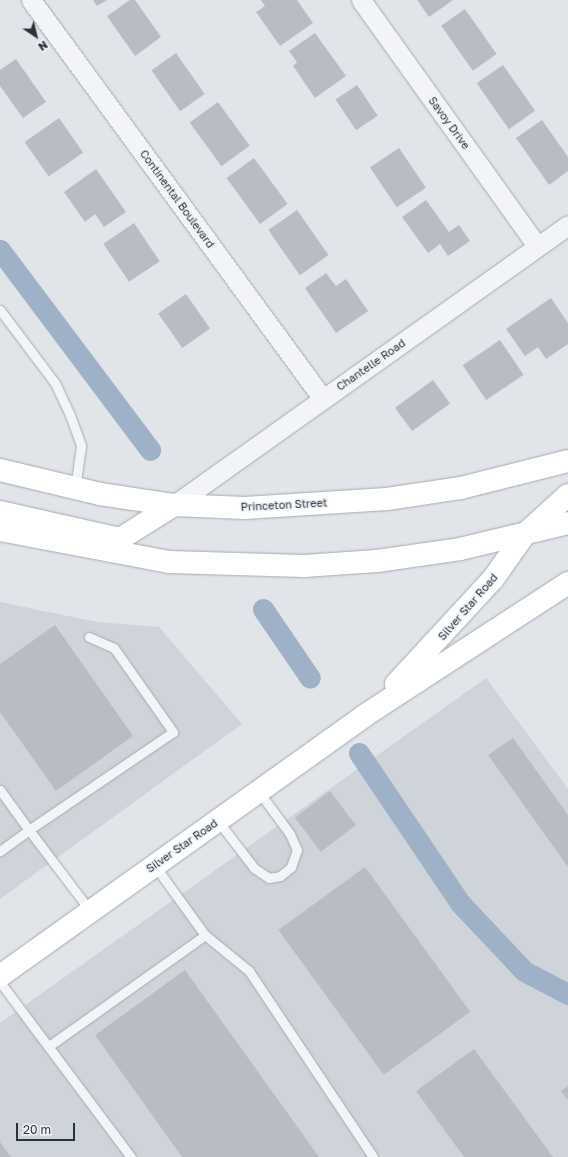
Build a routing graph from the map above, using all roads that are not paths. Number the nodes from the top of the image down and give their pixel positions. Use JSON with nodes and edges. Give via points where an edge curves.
{"nodes":[{"id":1,"x":31,"y":0,"type":"edge"},
{"id":2,"x":361,"y":0,"type":"edge"},
{"id":3,"x":568,"y":225,"type":"edge"},
{"id":4,"x":538,"y":246,"type":"junction"},
{"id":5,"x":0,"y":310,"type":"edge"},
{"id":6,"x":323,"y":399,"type":"junction"},
{"id":7,"x":568,"y":461,"type":"edge"},
{"id":8,"x":0,"y":470,"type":"edge"},
{"id":9,"x":75,"y":489,"type":"junction"},
{"id":10,"x":568,"y":495,"type":"edge"},
{"id":11,"x":174,"y":504,"type":"junction"},
{"id":12,"x":0,"y":512,"type":"edge"},
{"id":13,"x":568,"y":523,"type":"edge"},
{"id":14,"x":0,"y":530,"type":"edge"},
{"id":15,"x":524,"y":535,"type":"junction"},
{"id":16,"x":568,"y":583,"type":"edge"},
{"id":17,"x":89,"y":637,"type":"dead end"},
{"id":18,"x":364,"y":716,"type":"junction"},
{"id":19,"x":0,"y":790,"type":"edge"},
{"id":20,"x":259,"y":792,"type":"junction"},
{"id":21,"x":218,"y":821,"type":"junction"},
{"id":22,"x":29,"y":830,"type":"junction"},
{"id":23,"x":0,"y":851,"type":"edge"},
{"id":24,"x":154,"y":866,"type":"junction"},
{"id":25,"x":91,"y":912,"type":"junction"},
{"id":26,"x":205,"y":935,"type":"junction"},
{"id":27,"x":0,"y":976,"type":"edge"},
{"id":28,"x":0,"y":982,"type":"edge"},
{"id":29,"x":49,"y":1046,"type":"junction"},
{"id":30,"x":131,"y":1157,"type":"edge"},
{"id":31,"x":373,"y":1157,"type":"edge"}],
"edges":[{"from":1,"to":6,"type":"street","name":"Continental Boulevard"},
{"from":2,"to":4,"type":"street","name":"Savoy Drive"},
{"from":3,"to":4,"type":"street","name":"Chantelle Road"},
{"from":4,"to":6,"type":"street","name":"Chantelle Road"},
{"from":5,"to":9,"type":"lane","via":[[55,383],[70,415],[81,446]]},
{"from":6,"to":11,"type":"street","name":"Chantelle Road"},
{"from":7,"to":11,"type":"main road","name":"Princeton Street","via":[[461,488],[387,499],[245,508]]},
{"from":8,"to":9,"type":"main road","name":"Princeton Street"},
{"from":9,"to":11,"type":"main road","name":"Princeton Street"},
{"from":10,"to":15,"type":"main road","name":"Silver Star Road"},
{"from":11,"to":12,"type":"main road","via":[[120,539]]},
{"from":13,"to":15,"type":"main road"},
{"from":14,"to":15,"type":"main road","via":[[169,562],[239,566],[377,561]]},
{"from":15,"to":18,"type":"main road","name":"Silver Star Road","via":[[494,579],[444,636]]},
{"from":16,"to":18,"type":"main road","name":"Silver Star Road"},
{"from":17,"to":22,"type":"lane","via":[[114,648],[173,732]]},
{"from":18,"to":20,"type":"main road","name":"Silver Star Road"},
{"from":19,"to":22,"type":"lane"},
{"from":20,"to":21,"type":"main road","name":"Silver Star Road"},
{"from":20,"to":21,"type":"lane","via":[[290,834],[297,850],[291,867],[280,876],[269,878],[254,868]]},
{"from":21,"to":24,"type":"main road","name":"Silver Star Road"},
{"from":22,"to":23,"type":"lane"},
{"from":22,"to":25,"type":"lane"},
{"from":24,"to":25,"type":"main road","name":"Silver Star Road"},
{"from":24,"to":26,"type":"lane"},
{"from":25,"to":27,"type":"main road","name":"Silver Star Road"},
{"from":26,"to":29,"type":"lane"},
{"from":26,"to":31,"type":"lane","via":[[249,971]]},
{"from":28,"to":29,"type":"lane"},
{"from":29,"to":30,"type":"lane"}]}
